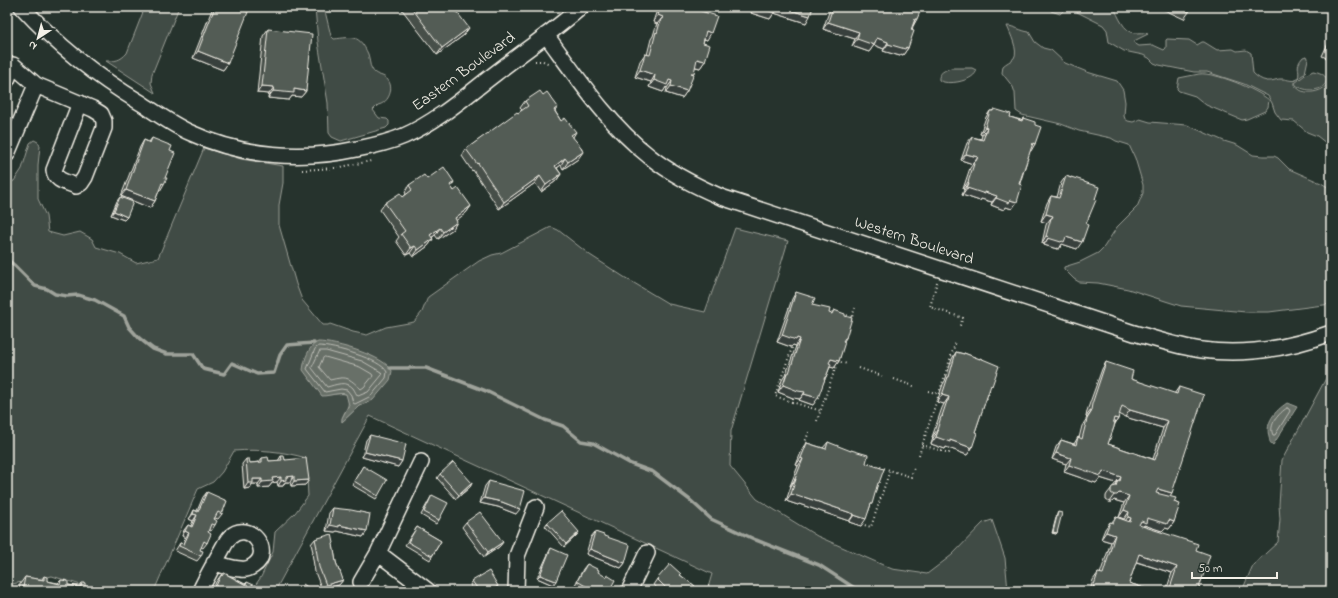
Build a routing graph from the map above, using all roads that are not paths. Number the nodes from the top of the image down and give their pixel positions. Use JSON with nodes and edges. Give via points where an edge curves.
{"nodes":[{"id":1,"x":22,"y":7,"type":"edge"},
{"id":2,"x":581,"y":7,"type":"edge"},
{"id":3,"x":546,"y":35,"type":"junction"},
{"id":4,"x":7,"y":80,"type":"edge"},
{"id":5,"x":36,"y":85,"type":"junction"},
{"id":6,"x":80,"y":103,"type":"junction"},
{"id":7,"x":7,"y":154,"type":"edge"},
{"id":8,"x":1331,"y":333,"type":"edge"},
{"id":9,"x":421,"y":462,"type":"dead end"},
{"id":10,"x":536,"y":507,"type":"dead end"},
{"id":11,"x":378,"y":553,"type":"junction"},
{"id":12,"x":647,"y":553,"type":"dead end"},
{"id":13,"x":214,"y":563,"type":"dead end"},
{"id":14,"x":361,"y":582,"type":"dead end"},
{"id":15,"x":200,"y":591,"type":"edge"},
{"id":16,"x":428,"y":591,"type":"edge"},
{"id":17,"x":516,"y":591,"type":"edge"},
{"id":18,"x":629,"y":591,"type":"edge"}],
"edges":[{"from":1,"to":3,"type":"street","name":"Eastern Boulevard","via":[[85,65],[164,119],[192,134],[265,155],[312,156],[340,153],[375,146],[404,136],[443,114]]},
{"from":2,"to":3,"type":"street","name":"Eastern Boulevard"},
{"from":3,"to":8,"type":"street","name":"Western Boulevard","via":[[607,115],[650,158],[673,174],[721,196],[1173,344],[1222,352],[1260,351],[1292,345]]},
{"from":4,"to":5,"type":"street","via":[[13,65]]},
{"from":5,"to":6,"type":"street"},
{"from":5,"to":7,"type":"street"},
{"from":6,"to":6,"type":"street","via":[[54,170],[57,178],[76,186],[85,177],[104,128],[101,114]]},
{"from":9,"to":11,"type":"street"},
{"from":10,"to":17,"type":"street","via":[[517,556]]},
{"from":11,"to":14,"type":"street"},
{"from":11,"to":16,"type":"street"},
{"from":12,"to":18,"type":"street"},
{"from":13,"to":15,"type":"street"}]}
